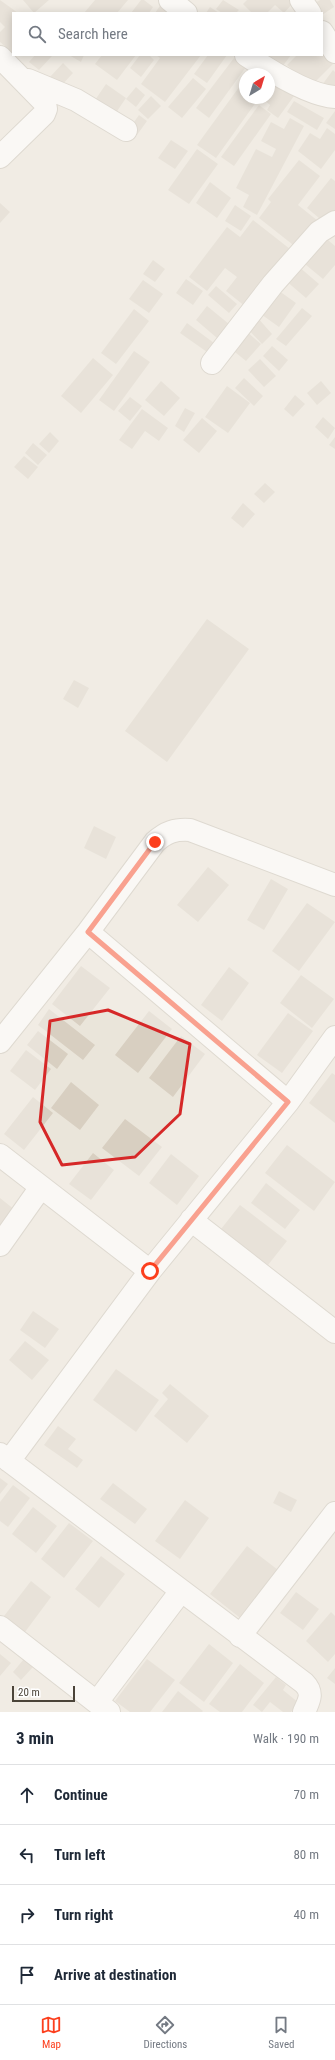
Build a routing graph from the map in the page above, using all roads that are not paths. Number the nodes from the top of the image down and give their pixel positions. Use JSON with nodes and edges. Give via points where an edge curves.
{"nodes":[{"id":1,"x":170,"y":0,"type":"edge"},
{"id":2,"x":301,"y":0,"type":"edge"},
{"id":3,"x":185,"y":12,"type":"edge"},
{"id":4,"x":309,"y":12,"type":"edge"},
{"id":5,"x":323,"y":34,"type":"edge"},
{"id":6,"x":335,"y":52,"type":"edge"},
{"id":7,"x":248,"y":56,"type":"edge"},
{"id":8,"x":0,"y":58,"type":"edge"},
{"id":9,"x":21,"y":77,"type":"junction"},
{"id":10,"x":335,"y":97,"type":"edge"},
{"id":11,"x":126,"y":130,"type":"dead end"},
{"id":12,"x":0,"y":157,"type":"edge"},
{"id":13,"x":335,"y":222,"type":"edge"},
{"id":14,"x":212,"y":363,"type":"dead end"},
{"id":15,"x":335,"y":885,"type":"edge"},
{"id":16,"x":88,"y":932,"type":"junction"},
{"id":17,"x":335,"y":1037,"type":"edge"},
{"id":18,"x":0,"y":1042,"type":"edge"},
{"id":19,"x":288,"y":1102,"type":"junction"},
{"id":20,"x":0,"y":1155,"type":"edge"},
{"id":21,"x":41,"y":1187,"type":"junction"},
{"id":22,"x":191,"y":1220,"type":"junction"},
{"id":23,"x":0,"y":1245,"type":"edge"},
{"id":24,"x":150,"y":1271,"type":"junction"},
{"id":25,"x":335,"y":1332,"type":"edge"},
{"id":26,"x":5,"y":1458,"type":"edge"},
{"id":27,"x":335,"y":1513,"type":"edge"},
{"id":28,"x":181,"y":1591,"type":"junction"},
{"id":29,"x":0,"y":1627,"type":"edge"},
{"id":30,"x":240,"y":1636,"type":"junction"},
{"id":31,"x":103,"y":1707,"type":"edge"},
{"id":32,"x":304,"y":1712,"type":"edge"}],
"edges":[{"from":1,"to":3,"type":"street"},
{"from":2,"to":4,"type":"street"},
{"from":5,"to":6,"type":"street"},
{"from":7,"to":10,"type":"street","via":[[267,69],[313,92]]},
{"from":8,"to":9,"type":"street"},
{"from":9,"to":11,"type":"street","via":[[76,100]]},
{"from":9,"to":12,"type":"street","via":[[45,103],[46,109],[44,114]]},
{"from":13,"to":14,"type":"street","via":[[319,232],[273,284]]},
{"from":15,"to":16,"type":"street","via":[[190,830],[171,831],[163,834],[155,842]]},
{"from":16,"to":18,"type":"street"},
{"from":16,"to":19,"type":"street"},
{"from":17,"to":19,"type":"street"},
{"from":19,"to":22,"type":"street"},
{"from":20,"to":21,"type":"street"},
{"from":21,"to":23,"type":"street"},
{"from":21,"to":24,"type":"street"},
{"from":22,"to":24,"type":"street"},
{"from":22,"to":25,"type":"street"},
{"from":24,"to":26,"type":"street"},
{"from":26,"to":28,"type":"street"},
{"from":27,"to":30,"type":"street"},
{"from":28,"to":30,"type":"street"},
{"from":28,"to":31,"type":"street"},
{"from":29,"to":31,"type":"street"},
{"from":30,"to":32,"type":"street","via":[[308,1687],[311,1696]]}]}
